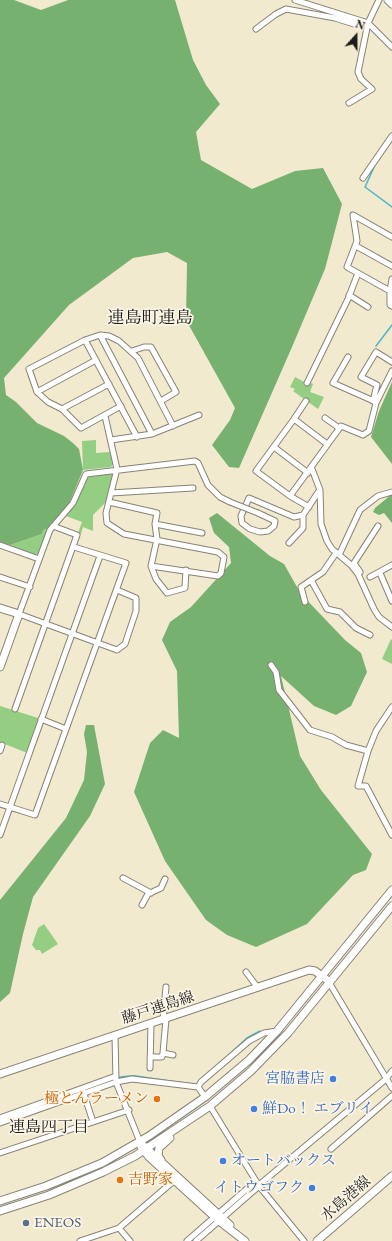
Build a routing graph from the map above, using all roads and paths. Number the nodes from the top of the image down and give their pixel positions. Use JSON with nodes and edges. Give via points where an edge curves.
{"nodes":[{"id":1,"x":295,"y":0,"type":"edge"},
{"id":2,"x":379,"y":0,"type":"edge"},
{"id":3,"x":388,"y":0,"type":"edge"},
{"id":4,"x":392,"y":4,"type":"edge"},
{"id":5,"x":343,"y":16,"type":"junction"},
{"id":6,"x":335,"y":18,"type":"junction"},
{"id":7,"x":366,"y":22,"type":"junction"},
{"id":8,"x":256,"y":29,"type":"dead end"},
{"id":9,"x":392,"y":47,"type":"edge"},
{"id":10,"x":349,"y":103,"type":"dead end"},
{"id":11,"x":392,"y":136,"type":"edge"},
{"id":12,"x":363,"y":178,"type":"dead end"},
{"id":13,"x":392,"y":237,"type":"edge"},
{"id":14,"x":356,"y":246,"type":"junction"},
{"id":15,"x":392,"y":266,"type":"edge"},
{"id":16,"x":358,"y":273,"type":"junction"},
{"id":17,"x":392,"y":279,"type":"edge"},
{"id":18,"x":390,"y":290,"type":"junction"},
{"id":19,"x":349,"y":295,"type":"junction"},
{"id":20,"x":392,"y":306,"type":"edge"},
{"id":21,"x":368,"y":307,"type":"dead end"},
{"id":22,"x":100,"y":335,"type":"junction"},
{"id":23,"x":85,"y":340,"type":"junction"},
{"id":24,"x":132,"y":351,"type":"junction"},
{"id":25,"x":348,"y":357,"type":"dead end"},
{"id":26,"x":96,"y":360,"type":"junction"},
{"id":27,"x":392,"y":362,"type":"edge"},
{"id":28,"x":392,"y":371,"type":"edge"},
{"id":29,"x":307,"y":383,"type":"dead end"},
{"id":30,"x":109,"y":384,"type":"junction"},
{"id":31,"x":37,"y":392,"type":"junction"},
{"id":32,"x":161,"y":401,"type":"junction"},
{"id":33,"x":306,"y":401,"type":"dead end"},
{"id":34,"x":375,"y":402,"type":"junction"},
{"id":35,"x":121,"y":406,"type":"junction"},
{"id":36,"x":62,"y":409,"type":"junction"},
{"id":37,"x":199,"y":415,"type":"dead end"},
{"id":38,"x":105,"y":416,"type":"junction"},
{"id":39,"x":325,"y":418,"type":"dead end"},
{"id":40,"x":294,"y":419,"type":"junction"},
{"id":41,"x":173,"y":426,"type":"junction"},
{"id":42,"x":340,"y":428,"type":"junction"},
{"id":43,"x":152,"y":434,"type":"junction"},
{"id":44,"x":137,"y":437,"type":"junction"},
{"id":45,"x":111,"y":440,"type":"junction"},
{"id":46,"x":327,"y":444,"type":"junction"},
{"id":47,"x":274,"y":447,"type":"junction"},
{"id":48,"x":116,"y":469,"type":"junction"},
{"id":49,"x":310,"y":471,"type":"junction"},
{"id":50,"x":193,"y":488,"type":"dead end"},
{"id":51,"x":320,"y":490,"type":"junction"},
{"id":52,"x":392,"y":492,"type":"edge"},
{"id":53,"x":111,"y":493,"type":"junction"},
{"id":54,"x":290,"y":496,"type":"junction"},
{"id":55,"x":109,"y":502,"type":"junction"},
{"id":56,"x":309,"y":508,"type":"junction"},
{"id":57,"x":303,"y":515,"type":"junction"},
{"id":58,"x":155,"y":524,"type":"junction"},
{"id":59,"x":53,"y":526,"type":"junction"},
{"id":60,"x":378,"y":526,"type":"dead end"},
{"id":61,"x":202,"y":533,"type":"dead end"},
{"id":62,"x":157,"y":539,"type":"junction"},
{"id":63,"x":289,"y":543,"type":"dead end"},
{"id":64,"x":0,"y":545,"type":"edge"},
{"id":65,"x":74,"y":546,"type":"junction"},
{"id":66,"x":338,"y":554,"type":"junction"},
{"id":67,"x":100,"y":556,"type":"junction"},
{"id":68,"x":39,"y":559,"type":"junction"},
{"id":69,"x":392,"y":565,"type":"edge"},
{"id":70,"x":151,"y":566,"type":"junction"},
{"id":71,"x":186,"y":570,"type":"junction"},
{"id":72,"x":380,"y":573,"type":"junction"},
{"id":73,"x":0,"y":577,"type":"edge"},
{"id":74,"x":370,"y":578,"type":"dead end"},
{"id":75,"x":311,"y":580,"type":"junction"},
{"id":76,"x":361,"y":580,"type":"junction"},
{"id":77,"x":30,"y":587,"type":"junction"},
{"id":78,"x":117,"y":590,"type":"junction"},
{"id":79,"x":392,"y":601,"type":"edge"},
{"id":80,"x":305,"y":602,"type":"dead end"},
{"id":81,"x":0,"y":608,"type":"edge"},
{"id":82,"x":19,"y":614,"type":"junction"},
{"id":83,"x":45,"y":624,"type":"junction"},
{"id":84,"x":392,"y":624,"type":"edge"},
{"id":85,"x":72,"y":633,"type":"junction"},
{"id":86,"x":370,"y":635,"type":"dead end"},
{"id":87,"x":98,"y":641,"type":"junction"},
{"id":88,"x":271,"y":665,"type":"dead end"},
{"id":89,"x":0,"y":667,"type":"edge"},
{"id":90,"x":392,"y":707,"type":"edge"},
{"id":91,"x":15,"y":709,"type":"dead end"},
{"id":92,"x":41,"y":719,"type":"junction"},
{"id":93,"x":66,"y":729,"type":"junction"},
{"id":94,"x":2,"y":745,"type":"dead end"},
{"id":95,"x":0,"y":751,"type":"edge"},
{"id":96,"x":368,"y":751,"type":"junction"},
{"id":97,"x":0,"y":804,"type":"edge"},
{"id":98,"x":10,"y":807,"type":"junction"},
{"id":99,"x":0,"y":835,"type":"edge"},
{"id":100,"x":392,"y":835,"type":"edge"},
{"id":101,"x":123,"y":878,"type":"dead end"},
{"id":102,"x":165,"y":879,"type":"dead end"},
{"id":103,"x":392,"y":890,"type":"edge"},
{"id":104,"x":151,"y":893,"type":"junction"},
{"id":105,"x":142,"y":905,"type":"dead end"},
{"id":106,"x":392,"y":906,"type":"edge"},
{"id":107,"x":246,"y":972,"type":"dead end"},
{"id":108,"x":323,"y":976,"type":"junction"},
{"id":109,"x":330,"y":984,"type":"junction"},
{"id":110,"x":166,"y":987,"type":"dead end"},
{"id":111,"x":258,"y":988,"type":"junction"},
{"id":112,"x":164,"y":1019,"type":"junction"},
{"id":113,"x":151,"y":1024,"type":"junction"},
{"id":114,"x":277,"y":1031,"type":"junction"},
{"id":115,"x":115,"y":1035,"type":"junction"},
{"id":116,"x":163,"y":1053,"type":"junction"},
{"id":117,"x":173,"y":1055,"type":"dead end"},
{"id":118,"x":150,"y":1057,"type":"junction"},
{"id":119,"x":150,"y":1068,"type":"dead end"},
{"id":120,"x":392,"y":1070,"type":"edge"},
{"id":121,"x":0,"y":1074,"type":"edge"},
{"id":122,"x":385,"y":1078,"type":"junction"},
{"id":123,"x":116,"y":1079,"type":"junction"},
{"id":124,"x":198,"y":1087,"type":"junction"},
{"id":125,"x":392,"y":1088,"type":"edge"},
{"id":126,"x":83,"y":1091,"type":"junction"},
{"id":127,"x":392,"y":1096,"type":"edge"},
{"id":128,"x":206,"y":1097,"type":"junction"},
{"id":129,"x":210,"y":1106,"type":"junction"},
{"id":130,"x":128,"y":1110,"type":"junction"},
{"id":131,"x":0,"y":1118,"type":"edge"},
{"id":132,"x":93,"y":1122,"type":"junction"},
{"id":133,"x":187,"y":1122,"type":"junction"},
{"id":134,"x":0,"y":1123,"type":"edge"},
{"id":135,"x":140,"y":1142,"type":"junction"},
{"id":136,"x":145,"y":1149,"type":"junction"},
{"id":137,"x":331,"y":1149,"type":"dead end"},
{"id":138,"x":0,"y":1153,"type":"edge"},
{"id":139,"x":162,"y":1162,"type":"junction"},
{"id":140,"x":392,"y":1176,"type":"edge"},
{"id":141,"x":176,"y":1178,"type":"junction"},
{"id":142,"x":258,"y":1184,"type":"junction"},
{"id":143,"x":0,"y":1201,"type":"edge"},
{"id":144,"x":0,"y":1211,"type":"edge"},
{"id":145,"x":219,"y":1217,"type":"junction"},
{"id":146,"x":118,"y":1228,"type":"junction"},
{"id":147,"x":80,"y":1241,"type":"edge"},
{"id":148,"x":130,"y":1241,"type":"edge"},
{"id":149,"x":187,"y":1241,"type":"edge"},
{"id":150,"x":196,"y":1241,"type":"edge"},
{"id":151,"x":245,"y":1241,"type":"edge"},
{"id":152,"x":304,"y":1241,"type":"edge"},
{"id":153,"x":317,"y":1241,"type":"edge"}],
"edges":[{"from":1,"to":5,"type":"street"},
{"from":2,"to":7,"type":"street"},
{"from":3,"to":4,"type":"street"},
{"from":5,"to":6,"type":"street"},
{"from":5,"to":7,"type":"street"},
{"from":6,"to":7,"type":"street","via":[[357,25]]},
{"from":6,"to":8,"type":"street","via":[[286,9]]},
{"from":7,"to":9,"type":"street"},
{"from":7,"to":10,"type":"street","via":[[358,72],[361,79],[372,89]]},
{"from":11,"to":12,"type":"street"},
{"from":13,"to":14,"type":"street","via":[[353,215]]},
{"from":14,"to":15,"type":"street"},
{"from":14,"to":16,"type":"street","via":[[347,267]]},
{"from":16,"to":18,"type":"street"},
{"from":16,"to":19,"type":"street"},
{"from":17,"to":18,"type":"street"},
{"from":18,"to":20,"type":"street"},
{"from":19,"to":21,"type":"street"},
{"from":19,"to":29,"type":"street"},
{"from":22,"to":23,"type":"street"},
{"from":22,"to":24,"type":"street","via":[[109,336]]},
{"from":22,"to":43,"type":"street"},
{"from":23,"to":26,"type":"street"},
{"from":23,"to":31,"type":"street","via":[[29,369]]},
{"from":24,"to":32,"type":"street"},
{"from":24,"to":32,"type":"street","via":[[151,347],[176,392]]},
{"from":25,"to":34,"type":"street","via":[[333,383]]},
{"from":26,"to":30,"type":"street"},
{"from":26,"to":31,"type":"street"},
{"from":27,"to":34,"type":"street","via":[[376,352],[361,377],[377,385]]},
{"from":28,"to":34,"type":"street"},
{"from":30,"to":35,"type":"street"},
{"from":30,"to":36,"type":"street"},
{"from":31,"to":36,"type":"street","via":[[48,402]]},
{"from":32,"to":41,"type":"street"},
{"from":33,"to":40,"type":"street"},
{"from":34,"to":42,"type":"street","via":[[369,431],[363,435],[341,426]]},
{"from":35,"to":38,"type":"street"},
{"from":35,"to":44,"type":"street"},
{"from":36,"to":38,"type":"street","via":[[81,428]]},
{"from":37,"to":41,"type":"street"},
{"from":38,"to":45,"type":"street"},
{"from":39,"to":42,"type":"street"},
{"from":40,"to":46,"type":"street"},
{"from":40,"to":47,"type":"street"},
{"from":41,"to":43,"type":"street"},
{"from":42,"to":46,"type":"street"},
{"from":43,"to":44,"type":"street"},
{"from":44,"to":45,"type":"street"},
{"from":45,"to":48,"type":"street"},
{"from":46,"to":49,"type":"street"},
{"from":47,"to":49,"type":"street"},
{"from":47,"to":54,"type":"street","via":[[256,471]]},
{"from":48,"to":53,"type":"street"},
{"from":48,"to":57,"type":"street","bridge":true,"via":[[195,461],[208,485],[220,497],[230,502],[258,513],[273,518],[275,522],[268,531],[260,532],[250,529],[241,520],[250,498],[294,517]]},
{"from":48,"to":59,"type":"street","via":[[86,474],[73,503]]},
{"from":49,"to":51,"type":"street"},
{"from":49,"to":54,"type":"street"},
{"from":50,"to":53,"type":"street"},
{"from":51,"to":56,"type":"street"},
{"from":51,"to":66,"type":"street","via":[[323,532]]},
{"from":52,"to":66,"type":"street","via":[[378,496],[360,510]]},
{"from":53,"to":55,"type":"street"},
{"from":54,"to":56,"type":"street"},
{"from":55,"to":58,"type":"street","via":[[157,513]]},
{"from":55,"to":62,"type":"street","via":[[106,519],[111,527],[124,534]]},
{"from":56,"to":57,"type":"street"},
{"from":57,"to":63,"type":"street","via":[[303,528]]},
{"from":58,"to":61,"type":"street"},
{"from":58,"to":62,"type":"street"},
{"from":59,"to":65,"type":"street","via":[[77,536]]},
{"from":59,"to":68,"type":"street"},
{"from":60,"to":76,"type":"street","via":[[354,563],[362,575]]},
{"from":62,"to":70,"type":"street"},
{"from":62,"to":71,"type":"street","via":[[218,552],[224,557],[218,576]]},
{"from":64,"to":68,"type":"street"},
{"from":65,"to":67,"type":"street"},
{"from":65,"to":83,"type":"street"},
{"from":66,"to":75,"type":"street","via":[[323,572]]},
{"from":66,"to":76,"type":"street","via":[[351,565]]},
{"from":67,"to":78,"type":"street","via":[[126,563]]},
{"from":67,"to":85,"type":"street"},
{"from":68,"to":77,"type":"street"},
{"from":69,"to":72,"type":"street"},
{"from":70,"to":71,"type":"street"},
{"from":70,"to":71,"type":"street","via":[[156,579],[167,593],[185,588]]},
{"from":72,"to":74,"type":"street"},
{"from":72,"to":79,"type":"street"},
{"from":73,"to":77,"type":"street"},
{"from":75,"to":80,"type":"street","via":[[300,589]]},
{"from":75,"to":86,"type":"street","via":[[330,611],[340,612],[356,628]]},
{"from":76,"to":84,"type":"street","via":[[379,617]]},
{"from":77,"to":82,"type":"street"},
{"from":78,"to":87,"type":"street"},
{"from":78,"to":87,"type":"street","via":[[136,598],[136,611],[125,644],[118,650]]},
{"from":81,"to":82,"type":"street"},
{"from":82,"to":83,"type":"street"},
{"from":82,"to":89,"type":"street"},
{"from":83,"to":85,"type":"street"},
{"from":83,"to":91,"type":"street"},
{"from":85,"to":87,"type":"street"},
{"from":85,"to":92,"type":"street"},
{"from":87,"to":93,"type":"street"},
{"from":88,"to":96,"type":"street","via":[[276,672],[279,690],[310,730]]},
{"from":90,"to":96,"type":"street","via":[[376,731]]},
{"from":92,"to":93,"type":"street"},
{"from":92,"to":98,"type":"street"},
{"from":93,"to":98,"type":"street","via":[[35,815]]},
{"from":94,"to":95,"type":"street"},
{"from":96,"to":100,"type":"street","via":[[358,786],[366,786]]},
{"from":97,"to":98,"type":"street"},
{"from":98,"to":99,"type":"street"},
{"from":101,"to":104,"type":"street"},
{"from":102,"to":104,"type":"street","via":[[160,888]]},
{"from":103,"to":108,"type":"street"},
{"from":104,"to":105,"type":"street"},
{"from":106,"to":109,"type":"street"},
{"from":107,"to":111,"type":"street"},
{"from":108,"to":109,"type":"street"},
{"from":108,"to":111,"type":"street","name":"藤戸連島線","via":[[309,970]]},
{"from":108,"to":114,"type":"street"},
{"from":109,"to":122,"type":"street"},
{"from":109,"to":129,"type":"street","via":[[268,1055]]},
{"from":110,"to":112,"type":"street"},
{"from":111,"to":112,"type":"street","name":"藤戸連島線"},
{"from":112,"to":113,"type":"street","name":"藤戸連島線"},
{"from":112,"to":116,"type":"street"},
{"from":113,"to":115,"type":"street","name":"藤戸連島線"},
{"from":113,"to":118,"type":"street"},
{"from":114,"to":124,"type":"street","via":[[264,1033],[249,1041]]},
{"from":114,"to":128,"type":"street","via":[[249,1060]]},
{"from":115,"to":121,"type":"street","name":"藤戸連島線"},
{"from":115,"to":123,"type":"street"},
{"from":116,"to":117,"type":"street"},
{"from":116,"to":118,"type":"street","via":[[162,1057]]},
{"from":118,"to":119,"type":"street"},
{"from":120,"to":122,"type":"street"},
{"from":122,"to":125,"type":"street"},
{"from":122,"to":142,"type":"street"},
{"from":123,"to":124,"type":"street"},
{"from":123,"to":126,"type":"street"},
{"from":123,"to":130,"type":"street"},
{"from":124,"to":128,"type":"street"},
{"from":126,"to":131,"type":"street"},
{"from":126,"to":132,"type":"street"},
{"from":126,"to":134,"type":"street"},
{"from":127,"to":137,"type":"street"},
{"from":128,"to":135,"type":"street"},
{"from":129,"to":133,"type":"street"},
{"from":129,"to":142,"type":"street"},
{"from":130,"to":132,"type":"street"},
{"from":130,"to":135,"type":"street"},
{"from":132,"to":138,"type":"street"},
{"from":133,"to":136,"type":"street"},
{"from":133,"to":139,"type":"street","via":[[182,1130],[160,1146],[158,1156]]},
{"from":135,"to":136,"type":"street"},
{"from":135,"to":143,"type":"street","via":[[102,1163],[69,1177]]},
{"from":136,"to":139,"type":"street"},
{"from":136,"to":141,"type":"street"},
{"from":136,"to":144,"type":"street","via":[[74,1186]]},
{"from":139,"to":141,"type":"street"},
{"from":140,"to":153,"type":"street","name":"水島港線"},
{"from":141,"to":145,"type":"street"},
{"from":141,"to":146,"type":"street"},
{"from":142,"to":145,"type":"street"},
{"from":142,"to":152,"type":"street"},
{"from":145,"to":149,"type":"street"},
{"from":145,"to":150,"type":"street"},
{"from":145,"to":151,"type":"street"},
{"from":146,"to":147,"type":"street"},
{"from":146,"to":148,"type":"street"}]}
